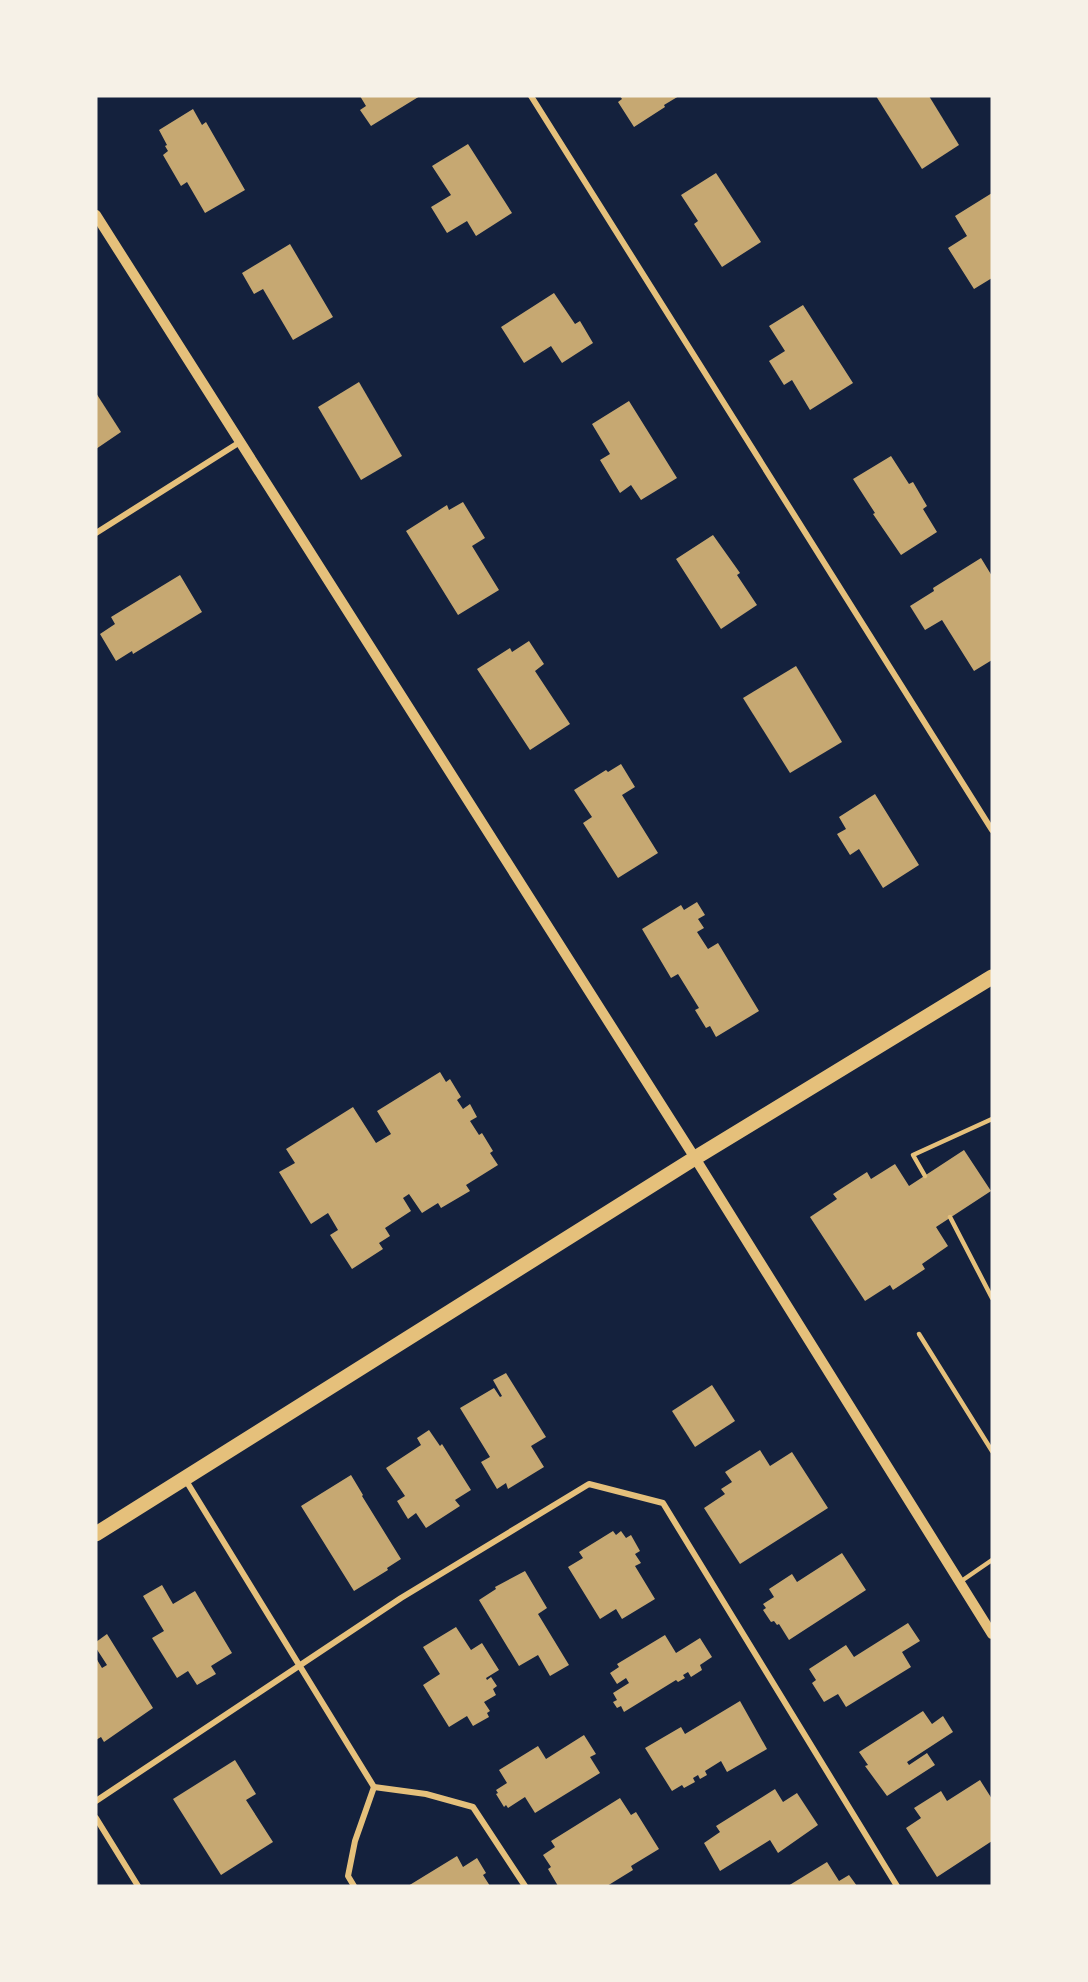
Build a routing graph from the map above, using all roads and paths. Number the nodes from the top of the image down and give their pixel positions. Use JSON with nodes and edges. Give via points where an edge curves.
{"nodes":[{"id":1,"x":531,"y":96,"type":"edge"},
{"id":2,"x":96,"y":215,"type":"edge"},
{"id":3,"x":240,"y":442,"type":"junction"},
{"id":4,"x":96,"y":534,"type":"edge"},
{"id":5,"x":992,"y":830,"type":"edge"},
{"id":6,"x":992,"y":977,"type":"edge"},
{"id":7,"x":992,"y":1119,"type":"edge"},
{"id":8,"x":695,"y":1158,"type":"junction"},
{"id":9,"x":926,"y":1176,"type":"dead end"},
{"id":10,"x":950,"y":1217,"type":"dead end"},
{"id":11,"x":992,"y":1299,"type":"edge"},
{"id":12,"x":920,"y":1334,"type":"dead end"},
{"id":13,"x":992,"y":1451,"type":"edge"},
{"id":14,"x":184,"y":1479,"type":"junction"},
{"id":15,"x":96,"y":1534,"type":"edge"},
{"id":16,"x":992,"y":1560,"type":"edge"},
{"id":17,"x":960,"y":1582,"type":"junction"},
{"id":18,"x":992,"y":1634,"type":"edge"},
{"id":19,"x":299,"y":1664,"type":"junction"},
{"id":20,"x":374,"y":1787,"type":"junction"},
{"id":21,"x":96,"y":1801,"type":"edge"},
{"id":22,"x":96,"y":1818,"type":"edge"},
{"id":23,"x":138,"y":1886,"type":"edge"},
{"id":24,"x":354,"y":1886,"type":"edge"},
{"id":25,"x":525,"y":1886,"type":"edge"},
{"id":26,"x":897,"y":1886,"type":"edge"}],
"edges":[{"from":1,"to":5,"type":"street"},
{"from":2,"to":3,"type":"street"},
{"from":3,"to":4,"type":"street"},
{"from":3,"to":8,"type":"street"},
{"from":6,"to":8,"type":"main road"},
{"from":7,"to":9,"type":"lane","via":[[913,1155]]},
{"from":8,"to":14,"type":"main road"},
{"from":8,"to":17,"type":"street"},
{"from":10,"to":11,"type":"lane"},
{"from":12,"to":13,"type":"lane"},
{"from":14,"to":15,"type":"main road"},
{"from":14,"to":19,"type":"street"},
{"from":16,"to":17,"type":"lane"},
{"from":17,"to":18,"type":"street"},
{"from":19,"to":20,"type":"street"},
{"from":19,"to":21,"type":"street"},
{"from":19,"to":26,"type":"street","via":[[589,1484],[663,1503]]},
{"from":20,"to":24,"type":"street","via":[[348,1876]]},
{"from":20,"to":25,"type":"street","via":[[426,1794],[473,1807]]},
{"from":22,"to":23,"type":"street"}]}
